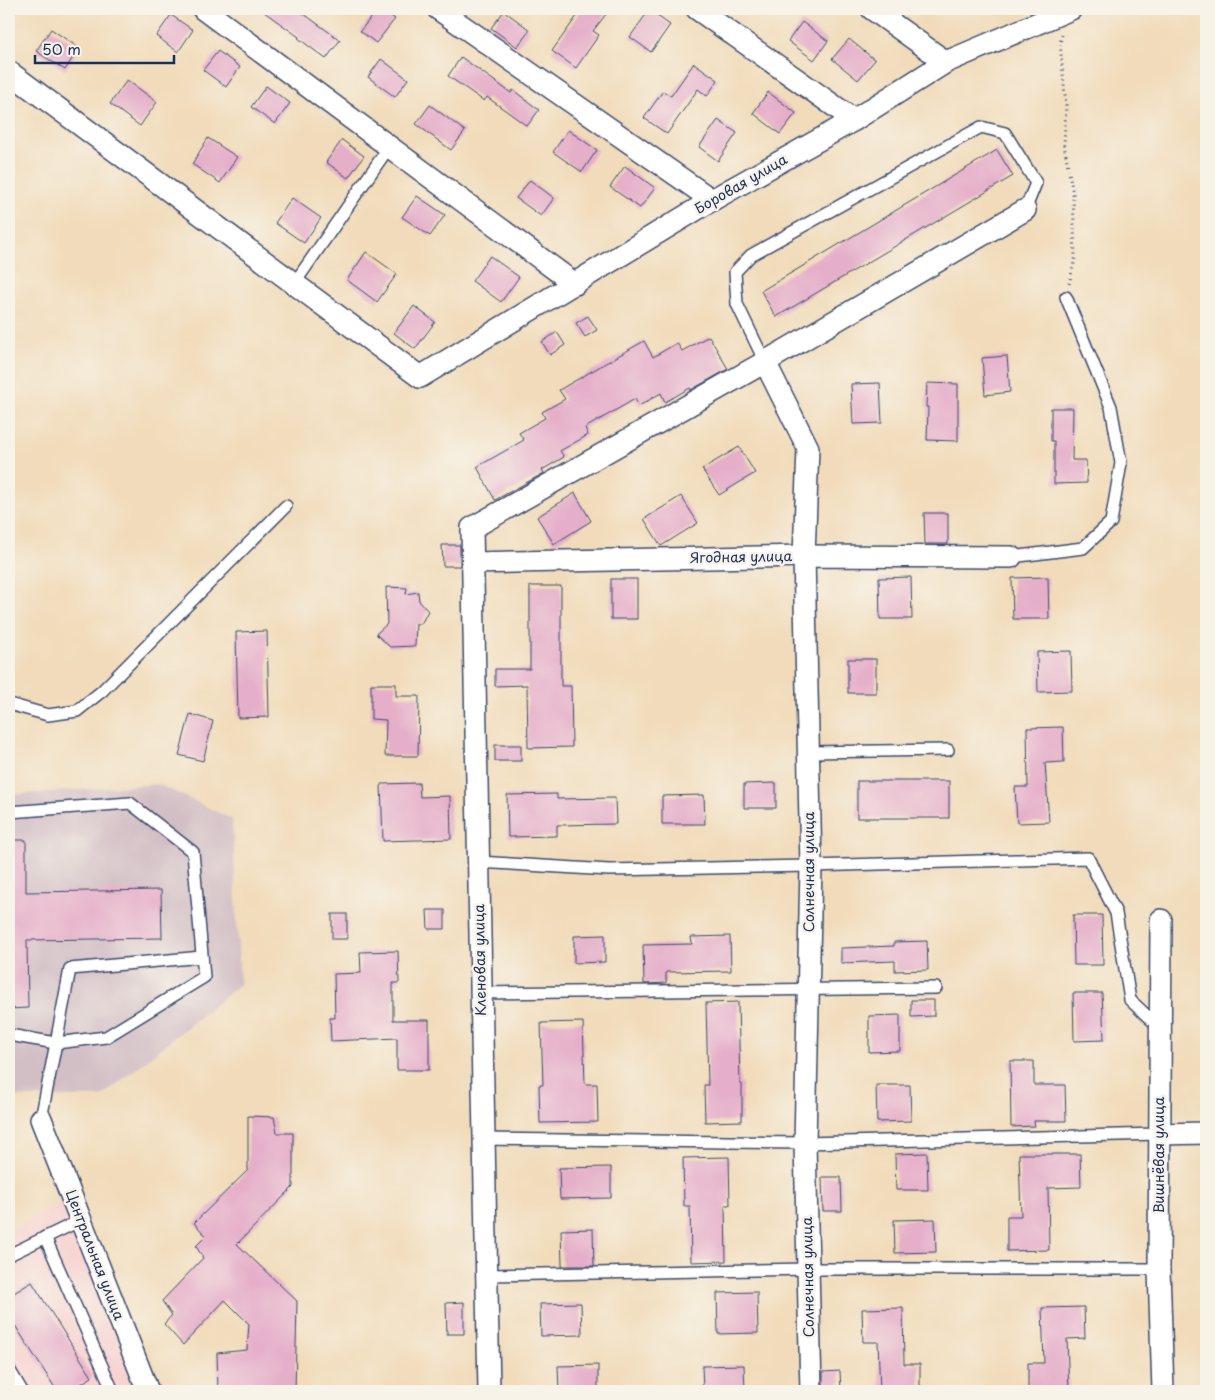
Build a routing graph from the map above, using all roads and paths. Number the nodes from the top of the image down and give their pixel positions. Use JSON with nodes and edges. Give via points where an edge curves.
{"nodes":[{"id":1,"x":203,"y":9,"type":"edge"},
{"id":2,"x":438,"y":9,"type":"edge"},
{"id":3,"x":697,"y":9,"type":"edge"},
{"id":4,"x":872,"y":9,"type":"edge"},
{"id":5,"x":1068,"y":10,"type":"edge"},
{"id":6,"x":946,"y":62,"type":"junction"},
{"id":7,"x":9,"y":72,"type":"edge"},
{"id":8,"x":854,"y":120,"type":"junction"},
{"id":9,"x":389,"y":146,"type":"junction"},
{"id":10,"x":712,"y":200,"type":"junction"},
{"id":11,"x":1025,"y":210,"type":"joint"},
{"id":12,"x":294,"y":284,"type":"junction"},
{"id":13,"x":575,"y":284,"type":"junction"},
{"id":14,"x":1066,"y":297,"type":"joint"},
{"id":15,"x":765,"y":362,"type":"junction"},
{"id":16,"x":286,"y":506,"type":"dead end"},
{"id":17,"x":804,"y":556,"type":"junction"},
{"id":18,"x":1011,"y":556,"type":"joint"},
{"id":19,"x":472,"y":563,"type":"junction"},
{"id":20,"x":9,"y":704,"type":"edge"},
{"id":21,"x":948,"y":750,"type":"dead end"},
{"id":22,"x":808,"y":752,"type":"junction"},
{"id":23,"x":9,"y":812,"type":"edge"},
{"id":24,"x":478,"y":862,"type":"junction"},
{"id":25,"x":811,"y":866,"type":"junction"},
{"id":26,"x":1161,"y":920,"type":"dead end"},
{"id":27,"x":202,"y":957,"type":"junction"},
{"id":28,"x":936,"y":988,"type":"dead end"},
{"id":29,"x":808,"y":989,"type":"junction"},
{"id":30,"x":481,"y":993,"type":"junction"},
{"id":31,"x":1160,"y":1028,"type":"junction"},
{"id":32,"x":9,"y":1035,"type":"edge"},
{"id":33,"x":56,"y":1042,"type":"junction"},
{"id":34,"x":41,"y":1119,"type":"joint"},
{"id":35,"x":1206,"y":1133,"type":"edge"},
{"id":36,"x":1159,"y":1134,"type":"junction"},
{"id":37,"x":484,"y":1139,"type":"junction"},
{"id":38,"x":806,"y":1143,"type":"junction"},
{"id":39,"x":81,"y":1220,"type":"junction"},
{"id":40,"x":45,"y":1237,"type":"junction"},
{"id":41,"x":9,"y":1255,"type":"edge"},
{"id":42,"x":808,"y":1269,"type":"junction"},
{"id":43,"x":1159,"y":1269,"type":"junction"},
{"id":44,"x":487,"y":1275,"type":"junction"},
{"id":45,"x":9,"y":1369,"type":"edge"},
{"id":46,"x":22,"y":1391,"type":"edge"},
{"id":47,"x":113,"y":1391,"type":"edge"},
{"id":48,"x":148,"y":1391,"type":"edge"},
{"id":49,"x":489,"y":1391,"type":"edge"},
{"id":50,"x":811,"y":1391,"type":"edge"},
{"id":51,"x":1163,"y":1391,"type":"edge"}],
"edges":[{"from":1,"to":9,"type":"street"},
{"from":2,"to":10,"type":"street"},
{"from":3,"to":8,"type":"street"},
{"from":4,"to":6,"type":"street"},
{"from":5,"to":6,"type":"street","name":"Боровая улица"},
{"from":5,"to":14,"type":"path","via":[[1060,43],[1066,106],[1064,145],[1073,194],[1074,260]]},
{"from":6,"to":8,"type":"street","name":"Боровая улица"},
{"from":7,"to":12,"type":"street"},
{"from":8,"to":10,"type":"street","name":"Боровая улица"},
{"from":9,"to":12,"type":"lane"},
{"from":9,"to":13,"type":"street"},
{"from":10,"to":13,"type":"street","name":"Боровая улица"},
{"from":11,"to":15,"type":"street"},
{"from":11,"to":15,"type":"lane","via":[[1036,184],[1005,133],[981,127],[751,256],[735,272],[737,304]]},
{"from":12,"to":13,"type":"street","name":"Боровая улица","via":[[420,377]]},
{"from":14,"to":18,"type":"lane","via":[[1111,407],[1121,463],[1111,522],[1083,548]]},
{"from":15,"to":17,"type":"street","name":"Солнечная улица","via":[[808,448]]},
{"from":15,"to":19,"type":"street","name":"Кленовая улица","via":[[472,528]]},
{"from":16,"to":20,"type":"lane","via":[[102,691],[77,711],[48,714]]},
{"from":17,"to":18,"type":"street","name":"Ягодная улица"},
{"from":17,"to":19,"type":"street","name":"Ягодная улица"},
{"from":17,"to":22,"type":"street","name":"Солнечная улица"},
{"from":19,"to":24,"type":"street","name":"Кленовая улица"},
{"from":21,"to":22,"type":"lane"},
{"from":22,"to":25,"type":"street","name":"Солнечная улица"},
{"from":23,"to":27,"type":"lane","via":[[130,803],[193,852]]},
{"from":24,"to":25,"type":"lane","via":[[609,870]]},
{"from":24,"to":30,"type":"street","name":"Кленовая улица"},
{"from":25,"to":29,"type":"street","name":"Солнечная улица"},
{"from":25,"to":31,"type":"lane","via":[[1088,858],[1116,913],[1130,1000]]},
{"from":26,"to":31,"type":"street","name":"Вишнёвая улица"},
{"from":27,"to":33,"type":"lane","via":[[204,977],[106,1037]]},
{"from":27,"to":33,"type":"lane","via":[[70,969]]},
{"from":28,"to":29,"type":"lane"},
{"from":29,"to":30,"type":"lane"},
{"from":29,"to":38,"type":"street","name":"Солнечная улица"},
{"from":30,"to":37,"type":"street","name":"Кленовая улица"},
{"from":31,"to":36,"type":"street","name":"Вишнёвая улица"},
{"from":32,"to":33,"type":"lane"},
{"from":33,"to":34,"type":"lane"},
{"from":34,"to":39,"type":"street","name":"Центральная улица"},
{"from":35,"to":36,"type":"street"},
{"from":36,"to":38,"type":"lane"},
{"from":36,"to":43,"type":"street","name":"Вишнёвая улица"},
{"from":37,"to":38,"type":"lane"},
{"from":37,"to":44,"type":"street","name":"Кленовая улица"},
{"from":38,"to":42,"type":"street","name":"Солнечная улица"},
{"from":39,"to":40,"type":"lane"},
{"from":39,"to":48,"type":"street","name":"Центральная улица"},
{"from":40,"to":41,"type":"lane"},
{"from":40,"to":47,"type":"lane"},
{"from":42,"to":43,"type":"lane"},
{"from":42,"to":44,"type":"lane"},
{"from":42,"to":50,"type":"street","name":"Солнечная улица"},
{"from":43,"to":51,"type":"street","name":"Вишнёвая улица"},
{"from":44,"to":49,"type":"street","name":"Кленовая улица"},
{"from":45,"to":46,"type":"lane"}]}
